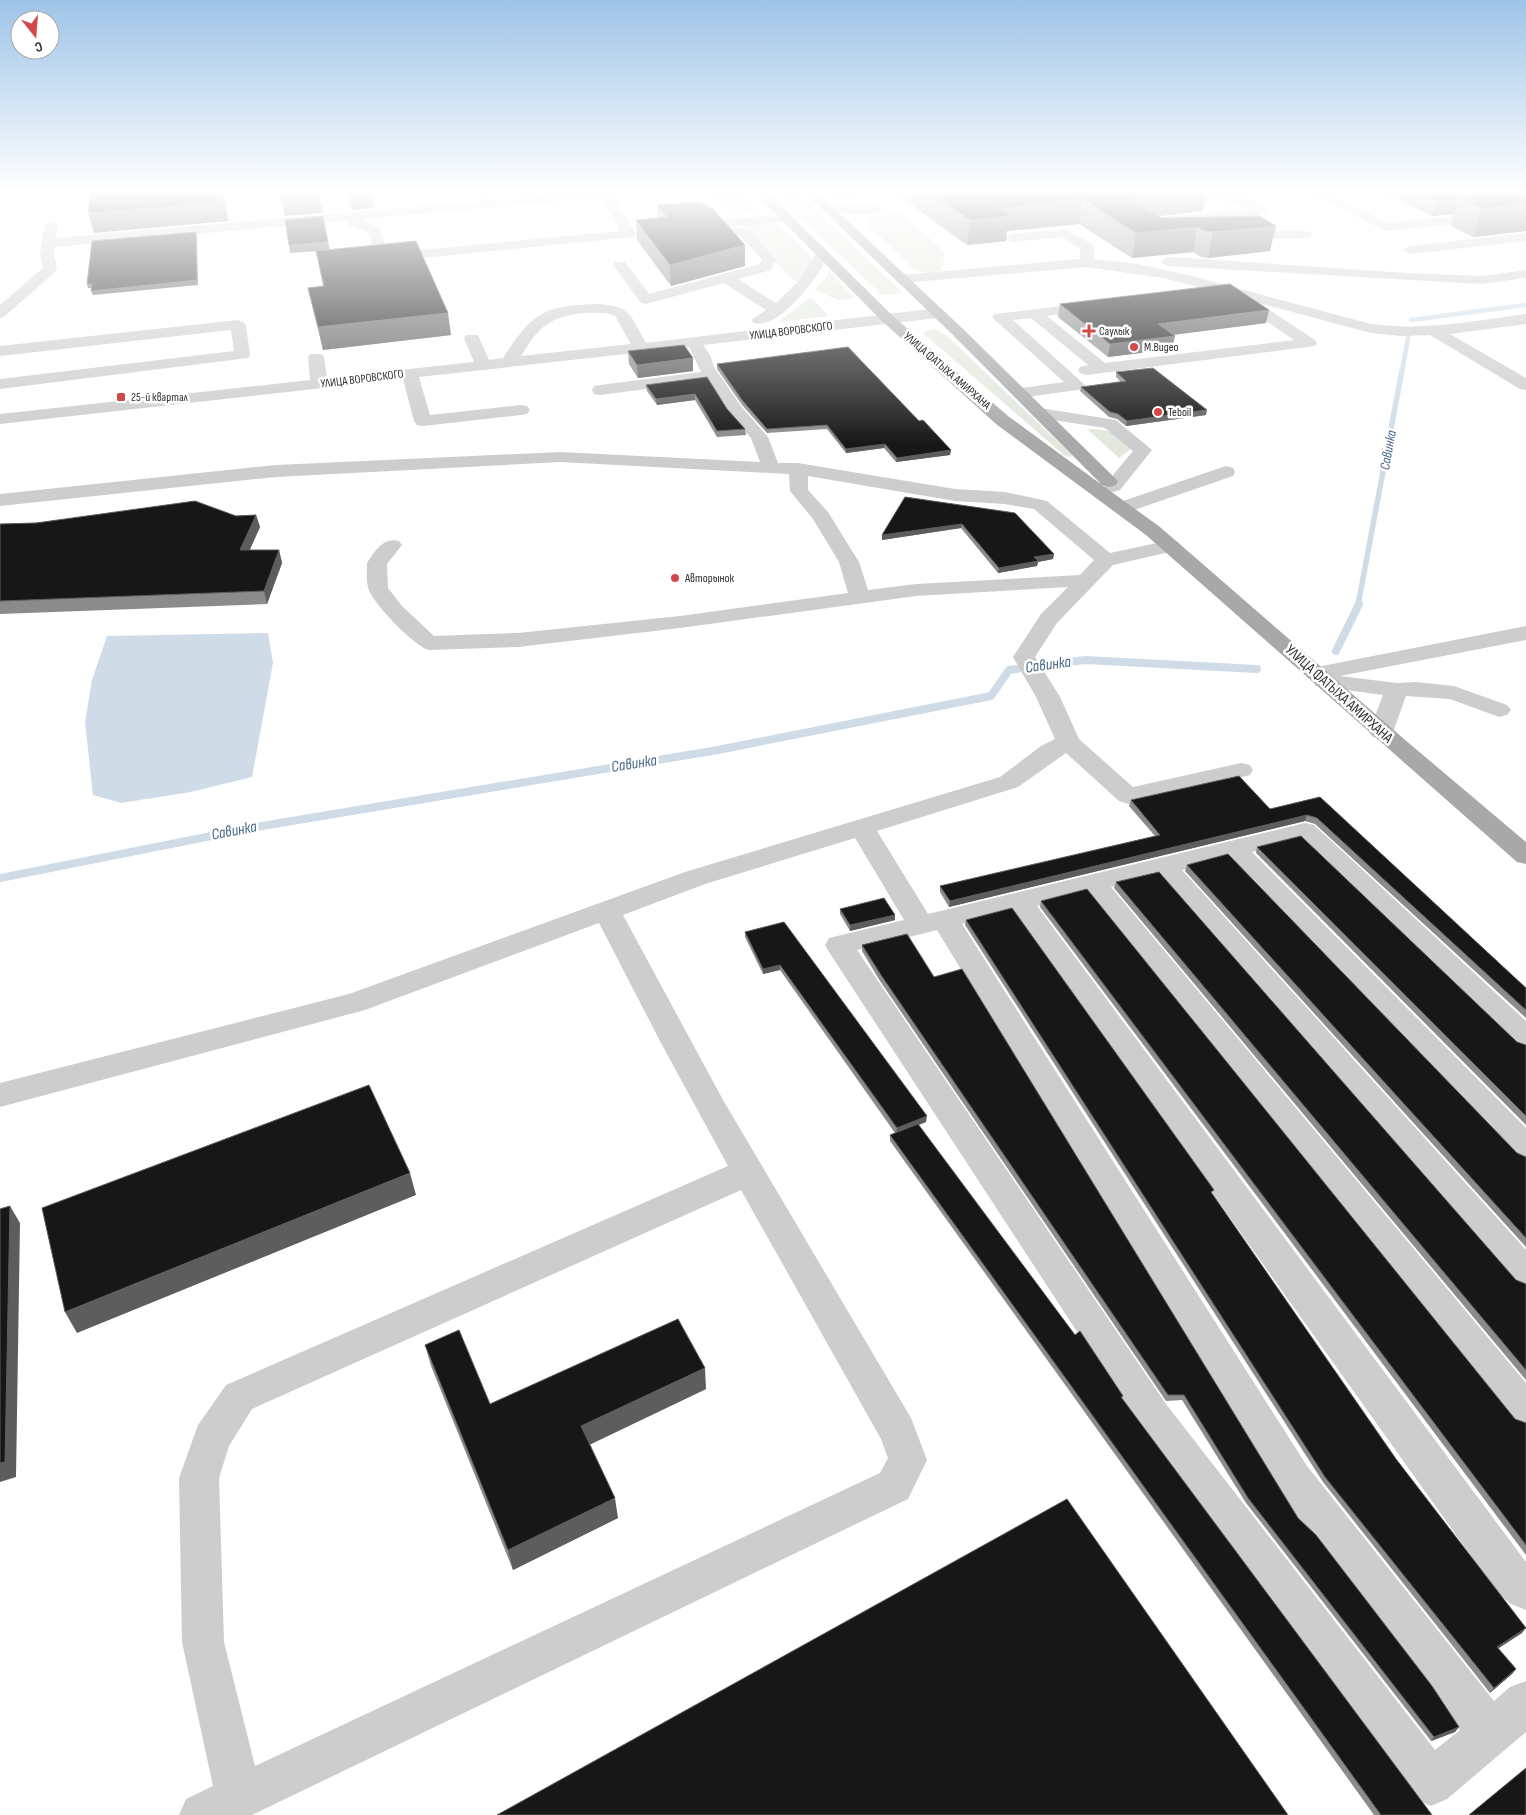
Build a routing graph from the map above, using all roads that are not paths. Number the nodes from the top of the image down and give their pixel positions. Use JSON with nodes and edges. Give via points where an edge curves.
{"nodes":[{"id":1,"x":42,"y":276,"type":"edge"},
{"id":2,"x":628,"y":276,"type":"edge"},
{"id":3,"x":734,"y":276,"type":"edge"},
{"id":4,"x":811,"y":276,"type":"edge"},
{"id":5,"x":844,"y":276,"type":"edge"},
{"id":6,"x":899,"y":276,"type":"edge"},
{"id":7,"x":940,"y":276,"type":"edge"},
{"id":8,"x":1172,"y":276,"type":"edge"},
{"id":9,"x":1387,"y":276,"type":"edge"},
{"id":10,"x":1514,"y":276,"type":"edge"},
{"id":11,"x":726,"y":278,"type":"junction"},
{"id":12,"x":902,"y":279,"type":"junction"},
{"id":13,"x":1231,"y":290,"type":"junction"},
{"id":14,"x":1192,"y":295,"type":"edge"},
{"id":15,"x":1113,"y":304,"type":"edge"},
{"id":16,"x":0,"y":313,"type":"edge"},
{"id":17,"x":770,"y":313,"type":"junction"},
{"id":18,"x":938,"y":313,"type":"junction"},
{"id":19,"x":1034,"y":313,"type":"junction"},
{"id":20,"x":888,"y":319,"type":"junction"},
{"id":21,"x":1526,"y":319,"type":"edge"},
{"id":22,"x":804,"y":329,"type":"junction"},
{"id":23,"x":1287,"y":329,"type":"junction"},
{"id":24,"x":1268,"y":331,"type":"edge"},
{"id":25,"x":1434,"y":331,"type":"junction"},
{"id":26,"x":472,"y":338,"type":"dead end"},
{"id":27,"x":723,"y":339,"type":"junction"},
{"id":28,"x":693,"y":342,"type":"junction"},
{"id":29,"x":641,"y":348,"type":"junction"},
{"id":30,"x":0,"y":351,"type":"edge"},
{"id":31,"x":316,"y":357,"type":"edge"},
{"id":32,"x":509,"y":362,"type":"junction"},
{"id":33,"x":483,"y":365,"type":"junction"},
{"id":34,"x":1102,"y":368,"type":"junction"},
{"id":35,"x":410,"y":373,"type":"junction"},
{"id":36,"x":1064,"y":373,"type":"junction"},
{"id":37,"x":712,"y":376,"type":"junction"},
{"id":38,"x":0,"y":384,"type":"edge"},
{"id":39,"x":319,"y":384,"type":"junction"},
{"id":40,"x":1526,"y":385,"type":"edge"},
{"id":41,"x":600,"y":390,"type":"dead end"},
{"id":42,"x":1020,"y":393,"type":"junction"},
{"id":43,"x":521,"y":410,"type":"dead end"},
{"id":44,"x":1040,"y":413,"type":"junction"},
{"id":45,"x":0,"y":419,"type":"edge"},
{"id":46,"x":772,"y":468,"type":"junction"},
{"id":47,"x":798,"y":469,"type":"junction"},
{"id":48,"x":1226,"y":472,"type":"dead end"},
{"id":49,"x":1113,"y":486,"type":"junction"},
{"id":50,"x":178,"y":499,"type":"dead end"},
{"id":51,"x":0,"y":500,"type":"edge"},
{"id":52,"x":1130,"y":505,"type":"junction"},
{"id":53,"x":0,"y":518,"type":"edge"},
{"id":54,"x":1153,"y":530,"type":"junction"},
{"id":55,"x":392,"y":545,"type":"dead end"},
{"id":56,"x":1171,"y":546,"type":"junction"},
{"id":57,"x":1106,"y":560,"type":"junction"},
{"id":58,"x":1086,"y":581,"type":"junction"},
{"id":59,"x":860,"y":597,"type":"junction"},
{"id":60,"x":1526,"y":633,"type":"edge"},
{"id":61,"x":1321,"y":677,"type":"junction"},
{"id":62,"x":1397,"y":690,"type":"junction"},
{"id":63,"x":1499,"y":710,"type":"dead end"},
{"id":64,"x":1381,"y":732,"type":"junction"},
{"id":65,"x":1068,"y":742,"type":"junction"},
{"id":66,"x":1241,"y":770,"type":"dead end"},
{"id":67,"x":862,"y":828,"type":"junction"},
{"id":68,"x":1233,"y":849,"type":"junction"},
{"id":69,"x":1526,"y":856,"type":"edge"},
{"id":70,"x":1164,"y":866,"type":"junction"},
{"id":71,"x":1092,"y":883,"type":"junction"},
{"id":72,"x":1019,"y":901,"type":"junction"},
{"id":73,"x":607,"y":912,"type":"junction"},
{"id":74,"x":933,"y":922,"type":"junction"},
{"id":75,"x":1526,"y":1039,"type":"edge"},
{"id":76,"x":0,"y":1095,"type":"edge"},
{"id":77,"x":1526,"y":1149,"type":"edge"},
{"id":78,"x":748,"y":1172,"type":"junction"},
{"id":79,"x":1526,"y":1274,"type":"edge"},
{"id":80,"x":1526,"y":1411,"type":"edge"},
{"id":81,"x":1526,"y":1589,"type":"edge"},
{"id":82,"x":1526,"y":1703,"type":"edge"},
{"id":83,"x":1491,"y":1734,"type":"junction"},
{"id":84,"x":220,"y":1806,"type":"edge"}],
"edges":[{"from":1,"to":16,"type":"street"},
{"from":2,"to":11,"type":"street","via":[[646,300]]},
{"from":3,"to":11,"type":"street"},
{"from":4,"to":17,"type":"street","name":"УЛИЦА ВОРОВСКОГО"},
{"from":5,"to":20,"type":"main road","name":"УЛИЦА ФАТЫХА АМИРХАНА"},
{"from":6,"to":12,"type":"main road","name":"УЛИЦА ФАТЫХА АМИРХАНА"},
{"from":7,"to":12,"type":"street"},
{"from":8,"to":13,"type":"street"},
{"from":9,"to":10,"type":"street","via":[[1482,280]]},
{"from":11,"to":17,"type":"street"},
{"from":12,"to":18,"type":"main road","name":"УЛИЦА ФАТЫХА АМИРХАНА"},
{"from":13,"to":14,"type":"street"},
{"from":13,"to":23,"type":"street"},
{"from":13,"to":25,"type":"street","via":[[1353,325],[1383,330]]},
{"from":15,"to":19,"type":"street"},
{"from":17,"to":22,"type":"street","via":[[770,323]]},
{"from":17,"to":27,"type":"street","name":"УЛИЦА ВОРОВСКОГО"},
{"from":18,"to":20,"type":"street","name":"УЛИЦА ВОРОВСКОГО"},
{"from":18,"to":42,"type":"main road","name":"УЛИЦА ФАТЫХА АМИРХАНА"},
{"from":19,"to":34,"type":"street"},
{"from":19,"to":36,"type":"street","via":[[1000,317]]},
{"from":20,"to":22,"type":"street","name":"УЛИЦА ВОРОВСКОГО"},
{"from":20,"to":54,"type":"main road","name":"УЛИЦА ФАТЫХА АМИРХАНА","via":[[1002,420]]},
{"from":21,"to":25,"type":"street"},
{"from":22,"to":27,"type":"street","name":"УЛИЦА ВОРОВСКОГО"},
{"from":23,"to":24,"type":"street"},
{"from":23,"to":34,"type":"street","via":[[1309,343]]},
{"from":25,"to":40,"type":"street"},
{"from":26,"to":33,"type":"street"},
{"from":27,"to":28,"type":"street","name":"УЛИЦА ВОРОВСКОГО"},
{"from":28,"to":29,"type":"street","name":"УЛИЦА ВОРОВСКОГО"},
{"from":28,"to":37,"type":"street"},
{"from":29,"to":32,"type":"street","name":"УЛИЦА ВОРОВСКОГО"},
{"from":29,"to":32,"type":"street","via":[[621,313],[616,309],[595,308],[545,317],[524,338]]},
{"from":30,"to":38,"type":"street","via":[[238,325],[242,355]]},
{"from":31,"to":39,"type":"street"},
{"from":32,"to":33,"type":"street","name":"УЛИЦА ВОРОВСКОГО"},
{"from":33,"to":35,"type":"street","name":"УЛИЦА ВОРОВСКОГО"},
{"from":34,"to":36,"type":"street"},
{"from":35,"to":39,"type":"street","name":"УЛИЦА ВОРОВСКОГО"},
{"from":35,"to":43,"type":"street","via":[[422,422]]},
{"from":36,"to":42,"type":"street","via":[[1077,384]]},
{"from":37,"to":41,"type":"street"},
{"from":37,"to":46,"type":"street","via":[[735,410],[759,437]]},
{"from":39,"to":45,"type":"street","name":"УЛИЦА ВОРОВСКОГО"},
{"from":42,"to":44,"type":"main road","name":"УЛИЦА ФАТЫХА АМИРХАНА"},
{"from":44,"to":49,"type":"main road","name":"УЛИЦА ФАТЫХА АМИРХАНА"},
{"from":44,"to":49,"type":"street","via":[[1110,424],[1143,450]]},
{"from":46,"to":47,"type":"street"},
{"from":46,"to":51,"type":"street","via":[[550,458],[276,471]]},
{"from":47,"to":57,"type":"street","via":[[955,495],[1005,498],[1040,505]]},
{"from":47,"to":59,"type":"street","via":[[798,491],[822,516],[849,562]]},
{"from":48,"to":52,"type":"street"},
{"from":49,"to":52,"type":"main road","name":"УЛИЦА ФАТЫХА АМИРХАНА"},
{"from":50,"to":53,"type":"street"},
{"from":52,"to":54,"type":"main road","name":"УЛИЦА ФАТЫХА АМИРХАНА"},
{"from":54,"to":56,"type":"main road","name":"УЛИЦА ФАТЫХА АМИРХАНА"},
{"from":55,"to":59,"type":"street","via":[[377,563],[378,588],[394,611],[429,642],[528,639]]},
{"from":56,"to":57,"type":"street"},
{"from":56,"to":61,"type":"main road","name":"УЛИЦА ФАТЫХА АМИРХАНА"},
{"from":57,"to":58,"type":"street"},
{"from":58,"to":59,"type":"street","via":[[916,590]]},
{"from":58,"to":65,"type":"street","via":[[1049,619],[1024,657],[1048,697]]},
{"from":60,"to":61,"type":"street"},
{"from":61,"to":62,"type":"street"},
{"from":61,"to":64,"type":"main road","name":"УЛИЦА ФАТЫХА АМИРХАНА"},
{"from":62,"to":63,"type":"street","via":[[1454,693]]},
{"from":62,"to":64,"type":"street"},
{"from":64,"to":69,"type":"main road","name":"УЛИЦА ФАТЫХА АМИРХАНА"},
{"from":65,"to":66,"type":"street","via":[[1128,796]]},
{"from":65,"to":67,"type":"street","via":[[1050,751],[1009,782]]},
{"from":67,"to":73,"type":"street","via":[[695,878]]},
{"from":67,"to":74,"type":"street"},
{"from":68,"to":70,"type":"street"},
{"from":68,"to":75,"type":"street","via":[[1305,831]]},
{"from":68,"to":77,"type":"street"},
{"from":70,"to":71,"type":"street"},
{"from":70,"to":79,"type":"street"},
{"from":71,"to":72,"type":"street"},
{"from":71,"to":80,"type":"street"},
{"from":72,"to":74,"type":"street"},
{"from":72,"to":81,"type":"street","via":[[1511,1576]]},
{"from":73,"to":76,"type":"street","via":[[355,1003]]},
{"from":73,"to":78,"type":"street"},
{"from":74,"to":83,"type":"street","via":[[1293,1479]]},
{"from":74,"to":83,"type":"street","via":[[839,945],[1153,1416],[1431,1783]]},
{"from":78,"to":84,"type":"street","via":[[239,1397],[212,1438],[199,1478],[203,1642]]},
{"from":78,"to":84,"type":"street","via":[[897,1431],[908,1460],[894,1486]]},
{"from":82,"to":83,"type":"street"}]}
